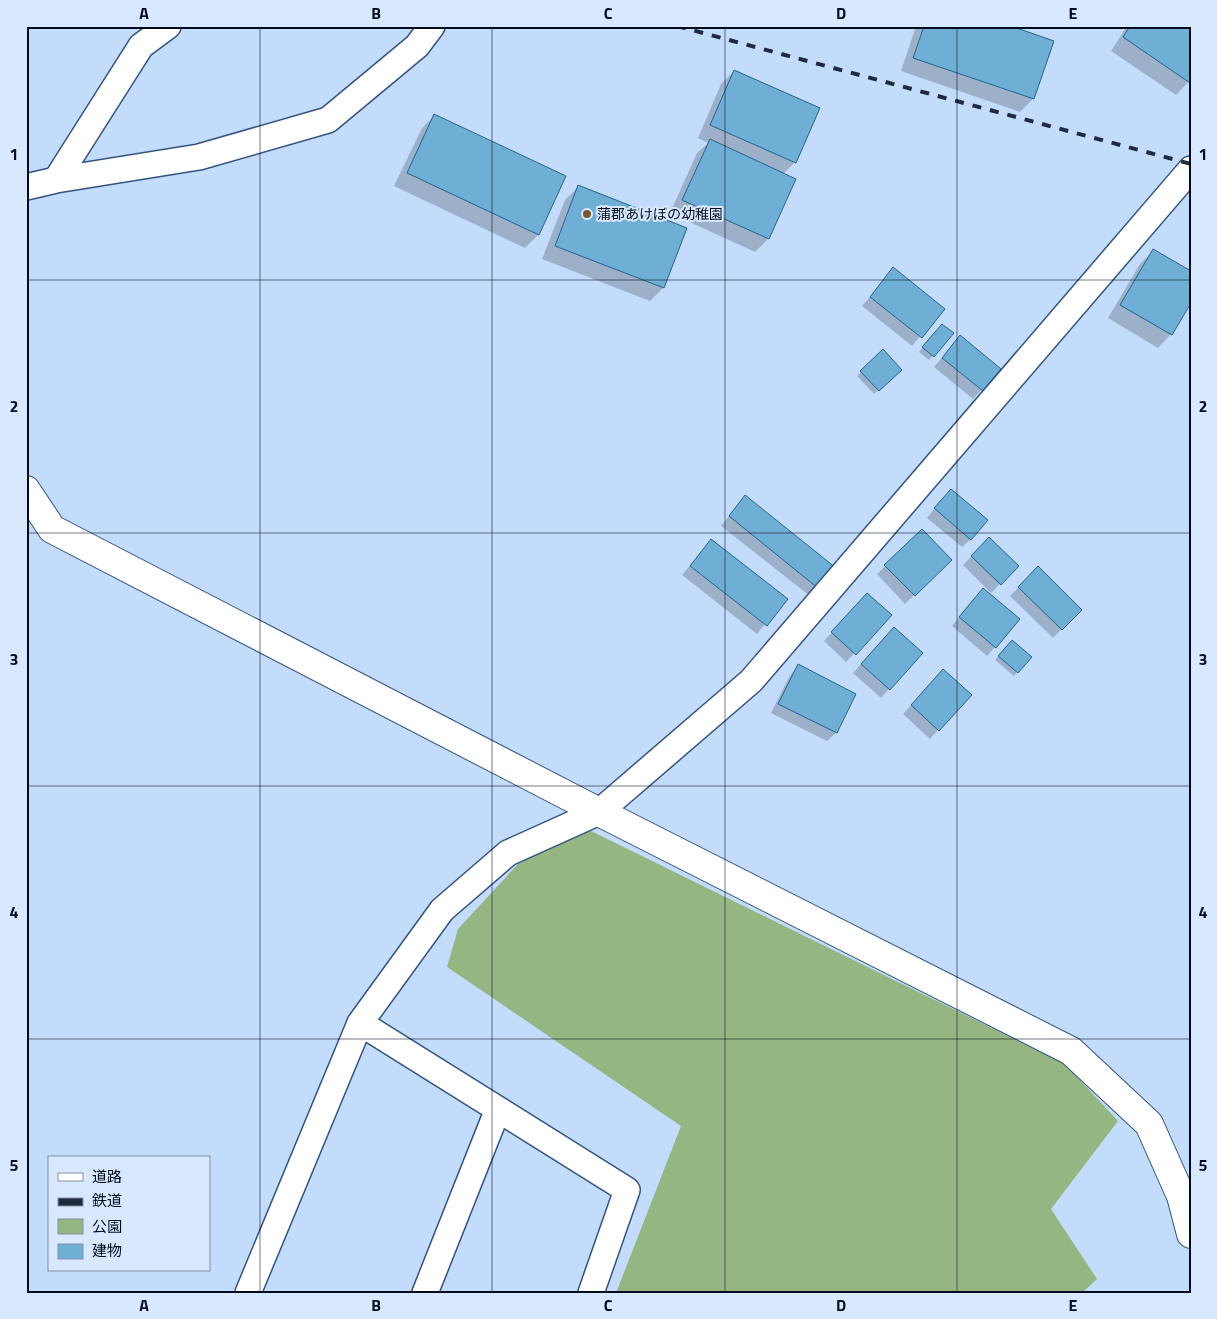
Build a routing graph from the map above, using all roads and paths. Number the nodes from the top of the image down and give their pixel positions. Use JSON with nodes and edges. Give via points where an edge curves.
{"nodes":[{"id":1,"x":168,"y":26,"type":"edge"},
{"id":2,"x":432,"y":26,"type":"edge"},
{"id":3,"x":1191,"y":169,"type":"edge"},
{"id":4,"x":56,"y":180,"type":"junction"},
{"id":5,"x":26,"y":187,"type":"edge"},
{"id":6,"x":26,"y":490,"type":"edge"},
{"id":7,"x":599,"y":812,"type":"junction"},
{"id":8,"x":360,"y":1023,"type":"junction"},
{"id":9,"x":498,"y":1109,"type":"junction"},
{"id":10,"x":1191,"y":1234,"type":"edge"},
{"id":11,"x":248,"y":1293,"type":"edge"},
{"id":12,"x":425,"y":1293,"type":"edge"},
{"id":13,"x":591,"y":1293,"type":"edge"}],
"edges":[{"from":1,"to":4,"type":"street","via":[[141,46]]},
{"from":2,"to":4,"type":"street","via":[[417,46],[328,120],[199,157]]},
{"from":3,"to":7,"type":"street","via":[[751,681]]},
{"from":4,"to":5,"type":"street"},
{"from":6,"to":7,"type":"street","via":[[52,529]]},
{"from":7,"to":8,"type":"street","via":[[508,853],[442,910]]},
{"from":7,"to":10,"type":"street","via":[[1071,1052],[1148,1124],[1181,1196]]},
{"from":8,"to":9,"type":"street"},
{"from":8,"to":11,"type":"street"},
{"from":9,"to":12,"type":"street"},
{"from":9,"to":13,"type":"street","via":[[627,1190]]}]}
